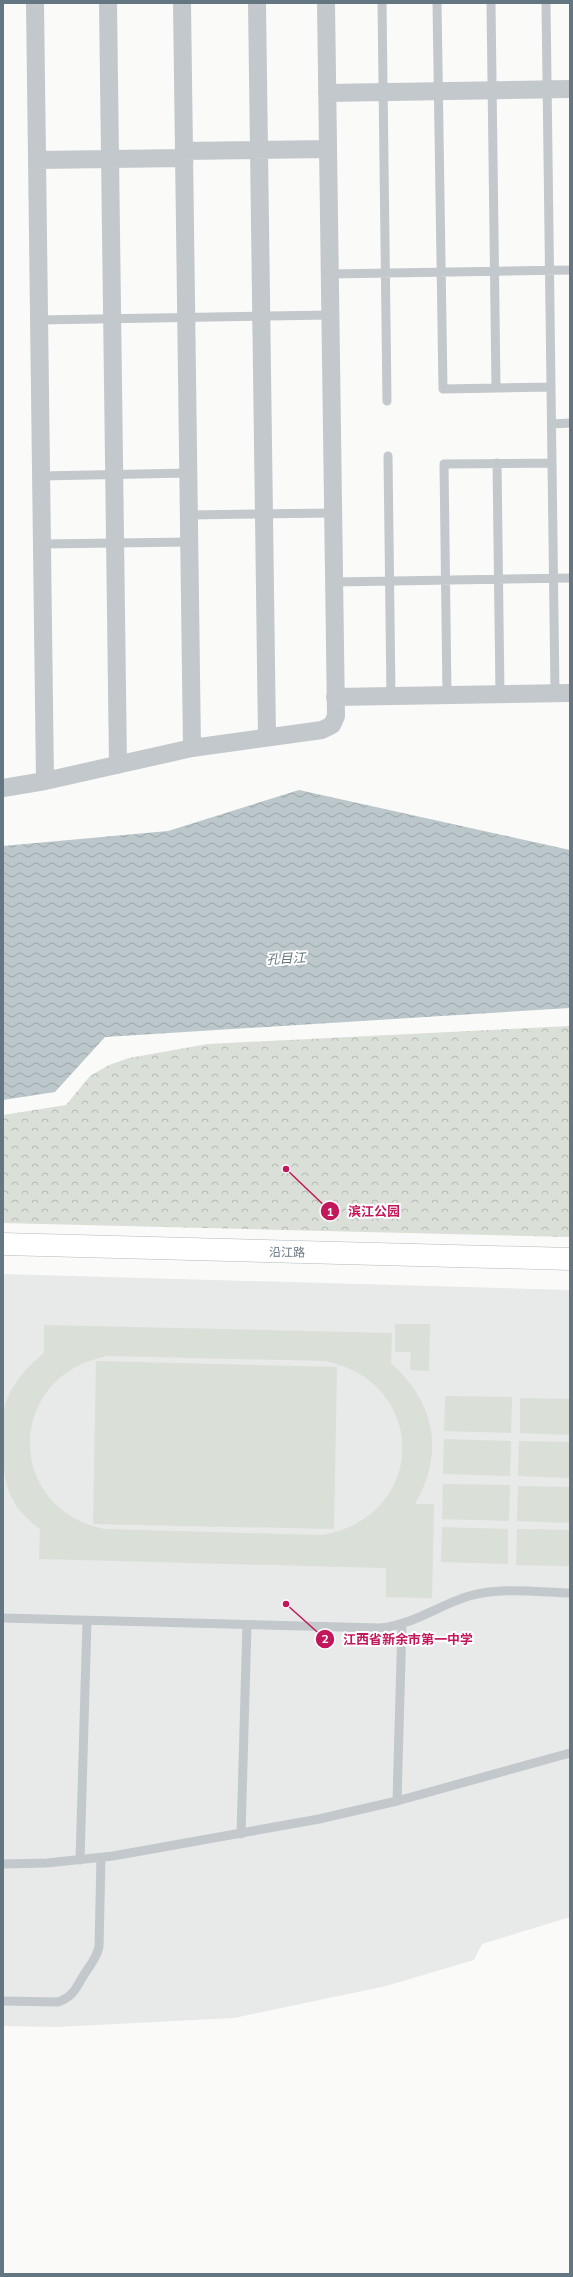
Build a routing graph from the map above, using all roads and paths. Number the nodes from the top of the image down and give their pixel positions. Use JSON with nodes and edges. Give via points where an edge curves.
{"nodes":[{"id":1,"x":35,"y":3,"type":"edge"},
{"id":2,"x":108,"y":3,"type":"edge"},
{"id":3,"x":182,"y":3,"type":"edge"},
{"id":4,"x":257,"y":3,"type":"edge"},
{"id":5,"x":326,"y":3,"type":"edge"},
{"id":6,"x":382,"y":3,"type":"edge"},
{"id":7,"x":437,"y":3,"type":"edge"},
{"id":8,"x":491,"y":3,"type":"edge"},
{"id":9,"x":546,"y":3,"type":"edge"},
{"id":10,"x":547,"y":89,"type":"junction"},
{"id":11,"x":570,"y":89,"type":"edge"},
{"id":12,"x":492,"y":90,"type":"junction"},
{"id":13,"x":438,"y":91,"type":"junction"},
{"id":14,"x":383,"y":92,"type":"junction"},
{"id":15,"x":327,"y":93,"type":"junction"},
{"id":16,"x":328,"y":149,"type":"junction"},
{"id":17,"x":259,"y":150,"type":"junction"},
{"id":18,"x":184,"y":155,"type":"junction"},
{"id":19,"x":110,"y":159,"type":"junction"},
{"id":20,"x":37,"y":160,"type":"junction"},
{"id":21,"x":549,"y":270,"type":"junction"},
{"id":22,"x":570,"y":270,"type":"edge"},
{"id":23,"x":495,"y":271,"type":"junction"},
{"id":24,"x":441,"y":272,"type":"junction"},
{"id":25,"x":386,"y":273,"type":"junction"},
{"id":26,"x":330,"y":274,"type":"junction"},
{"id":27,"x":330,"y":315,"type":"junction"},
{"id":28,"x":262,"y":316,"type":"junction"},
{"id":29,"x":187,"y":317,"type":"junction"},
{"id":30,"x":112,"y":318,"type":"junction"},
{"id":31,"x":39,"y":320,"type":"junction"},
{"id":32,"x":551,"y":387,"type":"junction"},
{"id":33,"x":496,"y":388,"type":"junction"},
{"id":34,"x":387,"y":401,"type":"dead end"},
{"id":35,"x":570,"y":423,"type":"edge"},
{"id":36,"x":552,"y":424,"type":"junction"},
{"id":37,"x":388,"y":456,"type":"dead end"},
{"id":38,"x":552,"y":462,"type":"junction"},
{"id":39,"x":497,"y":463,"type":"junction"},
{"id":40,"x":189,"y":473,"type":"junction"},
{"id":41,"x":114,"y":474,"type":"junction"},
{"id":42,"x":41,"y":476,"type":"junction"},
{"id":43,"x":333,"y":513,"type":"junction"},
{"id":44,"x":264,"y":514,"type":"junction"},
{"id":45,"x":189,"y":516,"type":"junction"},
{"id":46,"x":190,"y":542,"type":"junction"},
{"id":47,"x":115,"y":543,"type":"junction"},
{"id":48,"x":42,"y":544,"type":"junction"},
{"id":49,"x":554,"y":578,"type":"junction"},
{"id":50,"x":570,"y":578,"type":"edge"},
{"id":51,"x":499,"y":579,"type":"junction"},
{"id":52,"x":445,"y":580,"type":"junction"},
{"id":53,"x":390,"y":581,"type":"junction"},
{"id":54,"x":334,"y":582,"type":"junction"},
{"id":55,"x":563,"y":693,"type":"edge"},
{"id":56,"x":500,"y":694,"type":"junction"},
{"id":57,"x":446,"y":695,"type":"junction"},
{"id":58,"x":391,"y":696,"type":"junction"},
{"id":59,"x":335,"y":697,"type":"junction"},
{"id":60,"x":267,"y":737,"type":"junction"},
{"id":61,"x":192,"y":748,"type":"junction"},
{"id":62,"x":118,"y":765,"type":"junction"},
{"id":63,"x":45,"y":781,"type":"junction"},
{"id":64,"x":3,"y":788,"type":"edge"},
{"id":65,"x":3,"y":1244,"type":"edge"},
{"id":66,"x":570,"y":1259,"type":"edge"},
{"id":67,"x":570,"y":1593,"type":"edge"},
{"id":68,"x":3,"y":1618,"type":"edge"},
{"id":69,"x":87,"y":1621,"type":"junction"},
{"id":70,"x":402,"y":1624,"type":"junction"},
{"id":71,"x":247,"y":1625,"type":"junction"},
{"id":72,"x":570,"y":1753,"type":"edge"},
{"id":73,"x":397,"y":1800,"type":"junction"},
{"id":74,"x":241,"y":1834,"type":"junction"},
{"id":75,"x":101,"y":1858,"type":"junction"},
{"id":76,"x":80,"y":1860,"type":"junction"},
{"id":77,"x":3,"y":1864,"type":"edge"},
{"id":78,"x":3,"y":2001,"type":"edge"}],
"edges":[{"from":1,"to":20,"type":"street"},
{"from":2,"to":19,"type":"street"},
{"from":3,"to":18,"type":"street"},
{"from":4,"to":17,"type":"street"},
{"from":5,"to":15,"type":"street"},
{"from":6,"to":14,"type":"lane"},
{"from":7,"to":13,"type":"lane"},
{"from":8,"to":12,"type":"lane"},
{"from":9,"to":10,"type":"lane"},
{"from":10,"to":11,"type":"street"},
{"from":10,"to":12,"type":"street"},
{"from":10,"to":21,"type":"lane"},
{"from":12,"to":13,"type":"street"},
{"from":12,"to":23,"type":"lane"},
{"from":13,"to":14,"type":"street"},
{"from":13,"to":24,"type":"lane"},
{"from":14,"to":15,"type":"street"},
{"from":14,"to":25,"type":"lane"},
{"from":15,"to":16,"type":"street"},
{"from":16,"to":17,"type":"street"},
{"from":16,"to":26,"type":"street"},
{"from":17,"to":18,"type":"street"},
{"from":17,"to":28,"type":"street"},
{"from":18,"to":19,"type":"street"},
{"from":18,"to":29,"type":"street"},
{"from":19,"to":20,"type":"street"},
{"from":19,"to":30,"type":"street"},
{"from":20,"to":31,"type":"street"},
{"from":21,"to":22,"type":"lane"},
{"from":21,"to":23,"type":"lane"},
{"from":21,"to":32,"type":"lane"},
{"from":23,"to":24,"type":"lane"},
{"from":23,"to":33,"type":"lane"},
{"from":24,"to":25,"type":"lane"},
{"from":24,"to":33,"type":"lane","via":[[443,389]]},
{"from":25,"to":26,"type":"lane"},
{"from":25,"to":34,"type":"lane"},
{"from":26,"to":27,"type":"street"},
{"from":27,"to":28,"type":"lane"},
{"from":27,"to":43,"type":"street"},
{"from":28,"to":29,"type":"lane"},
{"from":28,"to":44,"type":"street"},
{"from":29,"to":30,"type":"lane"},
{"from":29,"to":40,"type":"street"},
{"from":30,"to":31,"type":"lane"},
{"from":30,"to":41,"type":"street"},
{"from":31,"to":42,"type":"street"},
{"from":32,"to":33,"type":"lane"},
{"from":32,"to":36,"type":"lane"},
{"from":35,"to":36,"type":"lane"},
{"from":36,"to":38,"type":"lane"},
{"from":37,"to":53,"type":"lane"},
{"from":38,"to":39,"type":"lane"},
{"from":38,"to":49,"type":"lane"},
{"from":39,"to":51,"type":"lane"},
{"from":39,"to":52,"type":"lane","via":[[444,464]]},
{"from":40,"to":41,"type":"lane"},
{"from":40,"to":45,"type":"street"},
{"from":41,"to":42,"type":"lane"},
{"from":41,"to":47,"type":"street"},
{"from":42,"to":48,"type":"street"},
{"from":43,"to":44,"type":"lane"},
{"from":43,"to":54,"type":"street"},
{"from":44,"to":45,"type":"lane"},
{"from":44,"to":60,"type":"street"},
{"from":45,"to":46,"type":"street"},
{"from":46,"to":47,"type":"lane"},
{"from":46,"to":61,"type":"street"},
{"from":47,"to":48,"type":"lane"},
{"from":47,"to":62,"type":"street"},
{"from":48,"to":63,"type":"street"},
{"from":49,"to":50,"type":"lane"},
{"from":49,"to":51,"type":"lane"},
{"from":49,"to":55,"type":"lane"},
{"from":51,"to":52,"type":"lane"},
{"from":51,"to":56,"type":"lane"},
{"from":52,"to":53,"type":"lane"},
{"from":52,"to":57,"type":"lane"},
{"from":53,"to":54,"type":"lane"},
{"from":53,"to":58,"type":"lane"},
{"from":54,"to":59,"type":"street"},
{"from":55,"to":56,"type":"street"},
{"from":56,"to":57,"type":"street"},
{"from":57,"to":58,"type":"street"},
{"from":58,"to":59,"type":"street"},
{"from":59,"to":60,"type":"street","via":[[336,716],[332,725],[322,730]]},
{"from":60,"to":61,"type":"street"},
{"from":61,"to":62,"type":"street"},
{"from":62,"to":63,"type":"street"},
{"from":63,"to":64,"type":"street"},
{"from":65,"to":66,"type":"street","name":"沿江路"},
{"from":67,"to":70,"type":"lane","via":[[481,1593]]},
{"from":68,"to":69,"type":"lane"},
{"from":69,"to":71,"type":"lane"},
{"from":69,"to":76,"type":"lane"},
{"from":70,"to":71,"type":"lane","via":[[370,1629]]},
{"from":70,"to":73,"type":"lane"},
{"from":71,"to":74,"type":"lane"},
{"from":72,"to":73,"type":"lane"},
{"from":73,"to":74,"type":"lane"},
{"from":74,"to":75,"type":"lane"},
{"from":75,"to":76,"type":"lane"},
{"from":75,"to":78,"type":"lane","via":[[98,1947],[95,1961],[76,1991],[58,2002]]},
{"from":76,"to":77,"type":"lane"}]}
